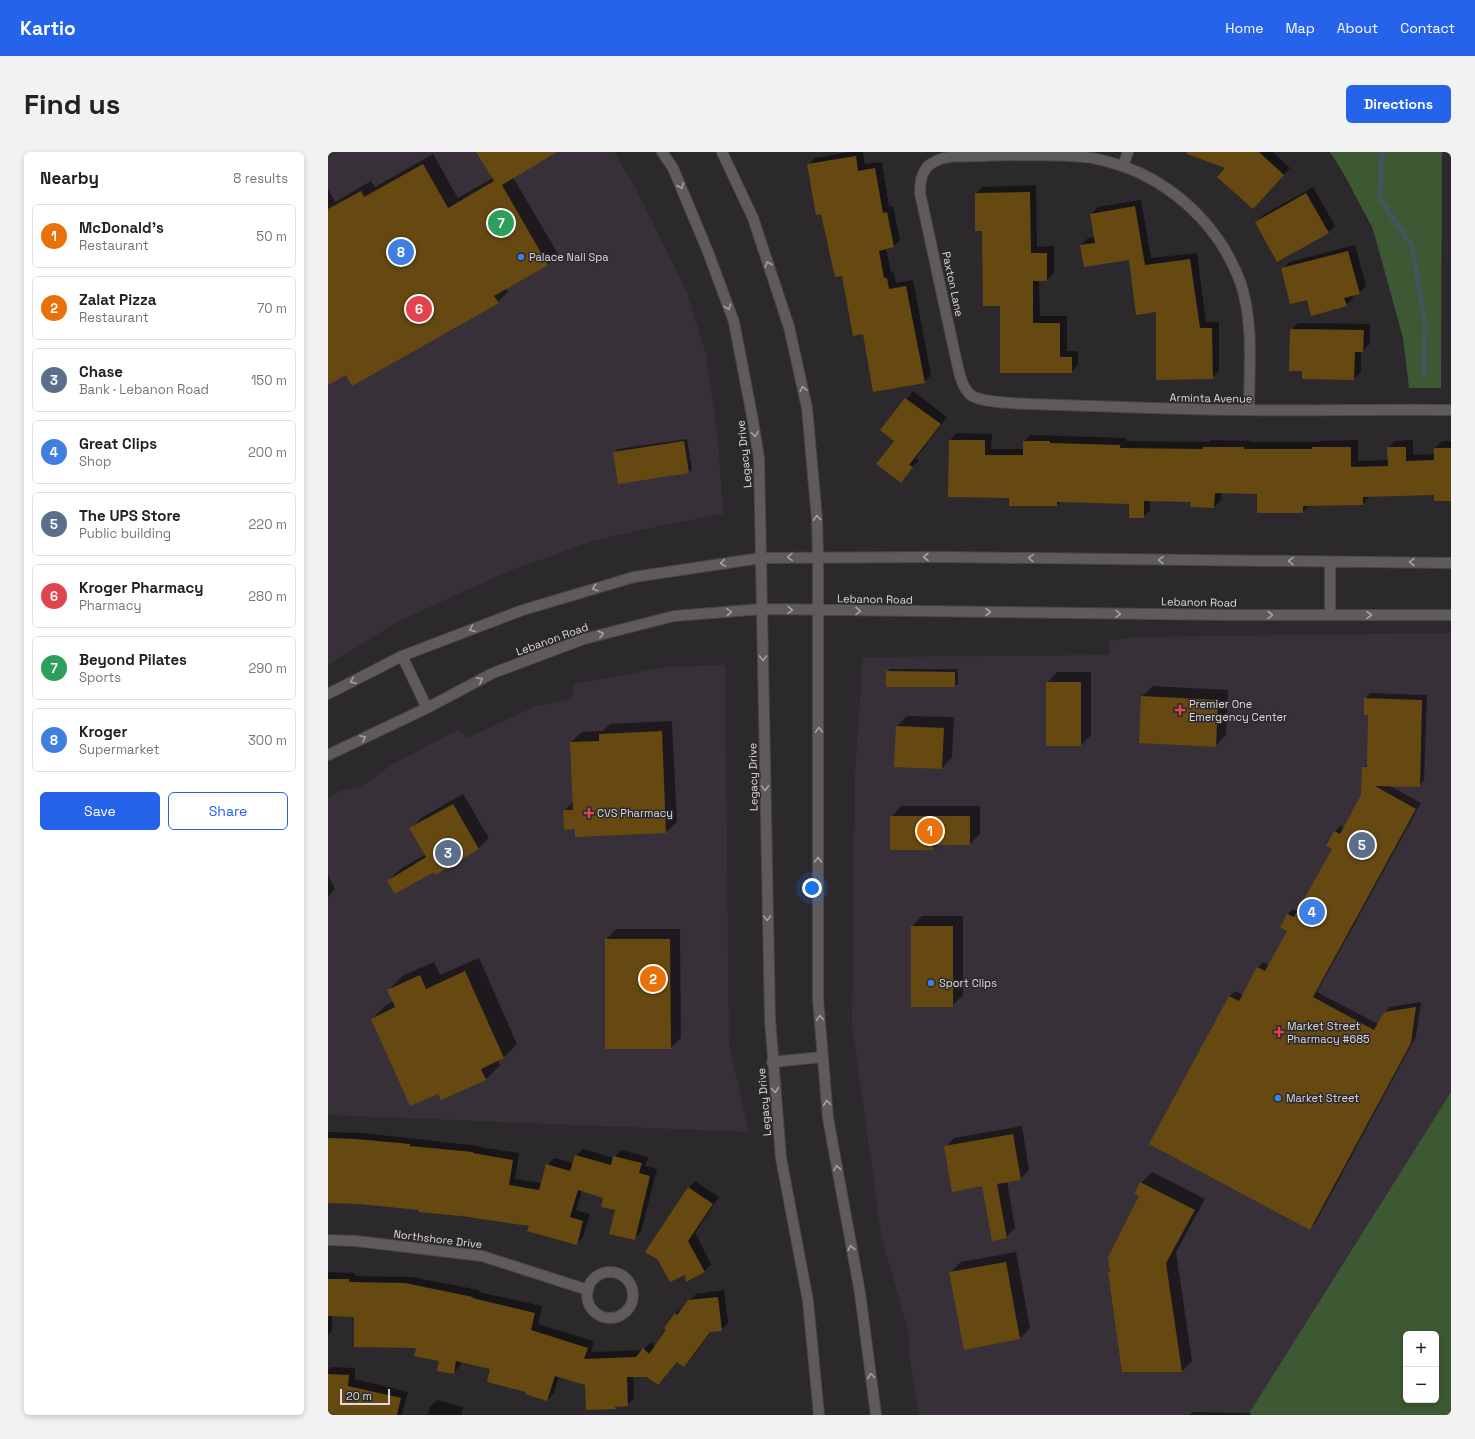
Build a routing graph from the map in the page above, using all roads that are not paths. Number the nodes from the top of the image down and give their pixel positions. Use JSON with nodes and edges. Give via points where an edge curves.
{"nodes":[{"id":1,"x":662,"y":152,"type":"edge"},
{"id":2,"x":722,"y":152,"type":"edge"},
{"id":3,"x":1128,"y":152,"type":"edge"},
{"id":4,"x":1123,"y":166,"type":"junction"},
{"id":5,"x":971,"y":395,"type":"joint"},
{"id":6,"x":1249,"y":410,"type":"junction"},
{"id":7,"x":1451,"y":410,"type":"edge"},
{"id":8,"x":818,"y":557,"type":"junction"},
{"id":9,"x":761,"y":558,"type":"junction"},
{"id":10,"x":1330,"y":562,"type":"junction"},
{"id":11,"x":1451,"y":563,"type":"edge"},
{"id":12,"x":762,"y":609,"type":"junction"},
{"id":13,"x":818,"y":611,"type":"junction"},
{"id":14,"x":1330,"y":615,"type":"junction"},
{"id":15,"x":1451,"y":615,"type":"edge"},
{"id":16,"x":402,"y":656,"type":"junction"},
{"id":17,"x":328,"y":694,"type":"edge"},
{"id":18,"x":427,"y":708,"type":"junction"},
{"id":19,"x":328,"y":755,"type":"edge"},
{"id":20,"x":822,"y":1056,"type":"junction"},
{"id":21,"x":772,"y":1062,"type":"junction"},
{"id":22,"x":328,"y":1240,"type":"edge"},
{"id":23,"x":588,"y":1290,"type":"junction"},
{"id":24,"x":818,"y":1415,"type":"edge"},
{"id":25,"x":876,"y":1415,"type":"edge"}],
"edges":[{"from":1,"to":9,"type":"main road","name":"Legacy Drive","one_way":true,"via":[[673,168],[734,322],[759,458]]},
{"from":8,"to":2,"type":"main road","one_way":true,"via":[[807,408],[789,327],[753,218]]},
{"from":3,"to":4,"type":"main road"},
{"from":4,"to":5,"type":"main road","name":"Paxton Lane","via":[[1073,156],[954,157],[934,162],[922,175],[920,193],[956,359],[961,378]]},
{"from":4,"to":6,"type":"main road","via":[[1157,182],[1187,204],[1206,222],[1230,259],[1240,284],[1249,322]]},
{"from":5,"to":6,"type":"main road","name":"Arminta Avenue","via":[[989,401],[1183,410]]},
{"from":6,"to":7,"type":"main road","name":"Arminta Avenue"},
{"from":8,"to":9,"type":"main road","one_way":true},
{"from":10,"to":8,"type":"main road","one_way":true},
{"from":8,"to":13,"type":"main road"},
{"from":9,"to":12,"type":"main road","name":"Legacy Drive"},
{"from":9,"to":16,"type":"main road","one_way":true,"via":[[634,576],[523,610]]},
{"from":11,"to":10,"type":"main road","one_way":true},
{"from":10,"to":14,"type":"main road"},
{"from":12,"to":13,"type":"main road","name":"Lebanon Road","one_way":true},
{"from":18,"to":12,"type":"main road","name":"Lebanon Road","one_way":true,"via":[[493,673],[584,639],[674,616]]},
{"from":12,"to":21,"type":"main road","name":"Legacy Drive","one_way":true},
{"from":13,"to":14,"type":"main road","name":"Lebanon Road","one_way":true},
{"from":20,"to":13,"type":"main road","one_way":true,"via":[[818,999]]},
{"from":14,"to":15,"type":"main road","name":"Lebanon Road","one_way":true},
{"from":16,"to":17,"type":"main road","one_way":true},
{"from":16,"to":18,"type":"main road"},
{"from":19,"to":18,"type":"main road","name":"Lebanon Road","one_way":true},
{"from":20,"to":21,"type":"main road"},
{"from":25,"to":20,"type":"main road","one_way":true,"via":[[860,1294],[828,1118]]},
{"from":21,"to":24,"type":"main road","name":"Legacy Drive","one_way":true,"via":[[781,1158],[808,1301]]},
{"from":22,"to":23,"type":"main road","name":"Northshore Drive","via":[[482,1256]]},
{"from":23,"to":23,"type":"main road","via":[[591,1308],[597,1314],[606,1317],[623,1314],[633,1300],[629,1282],[615,1272],[606,1272],[598,1276],[591,1282]]}]}
